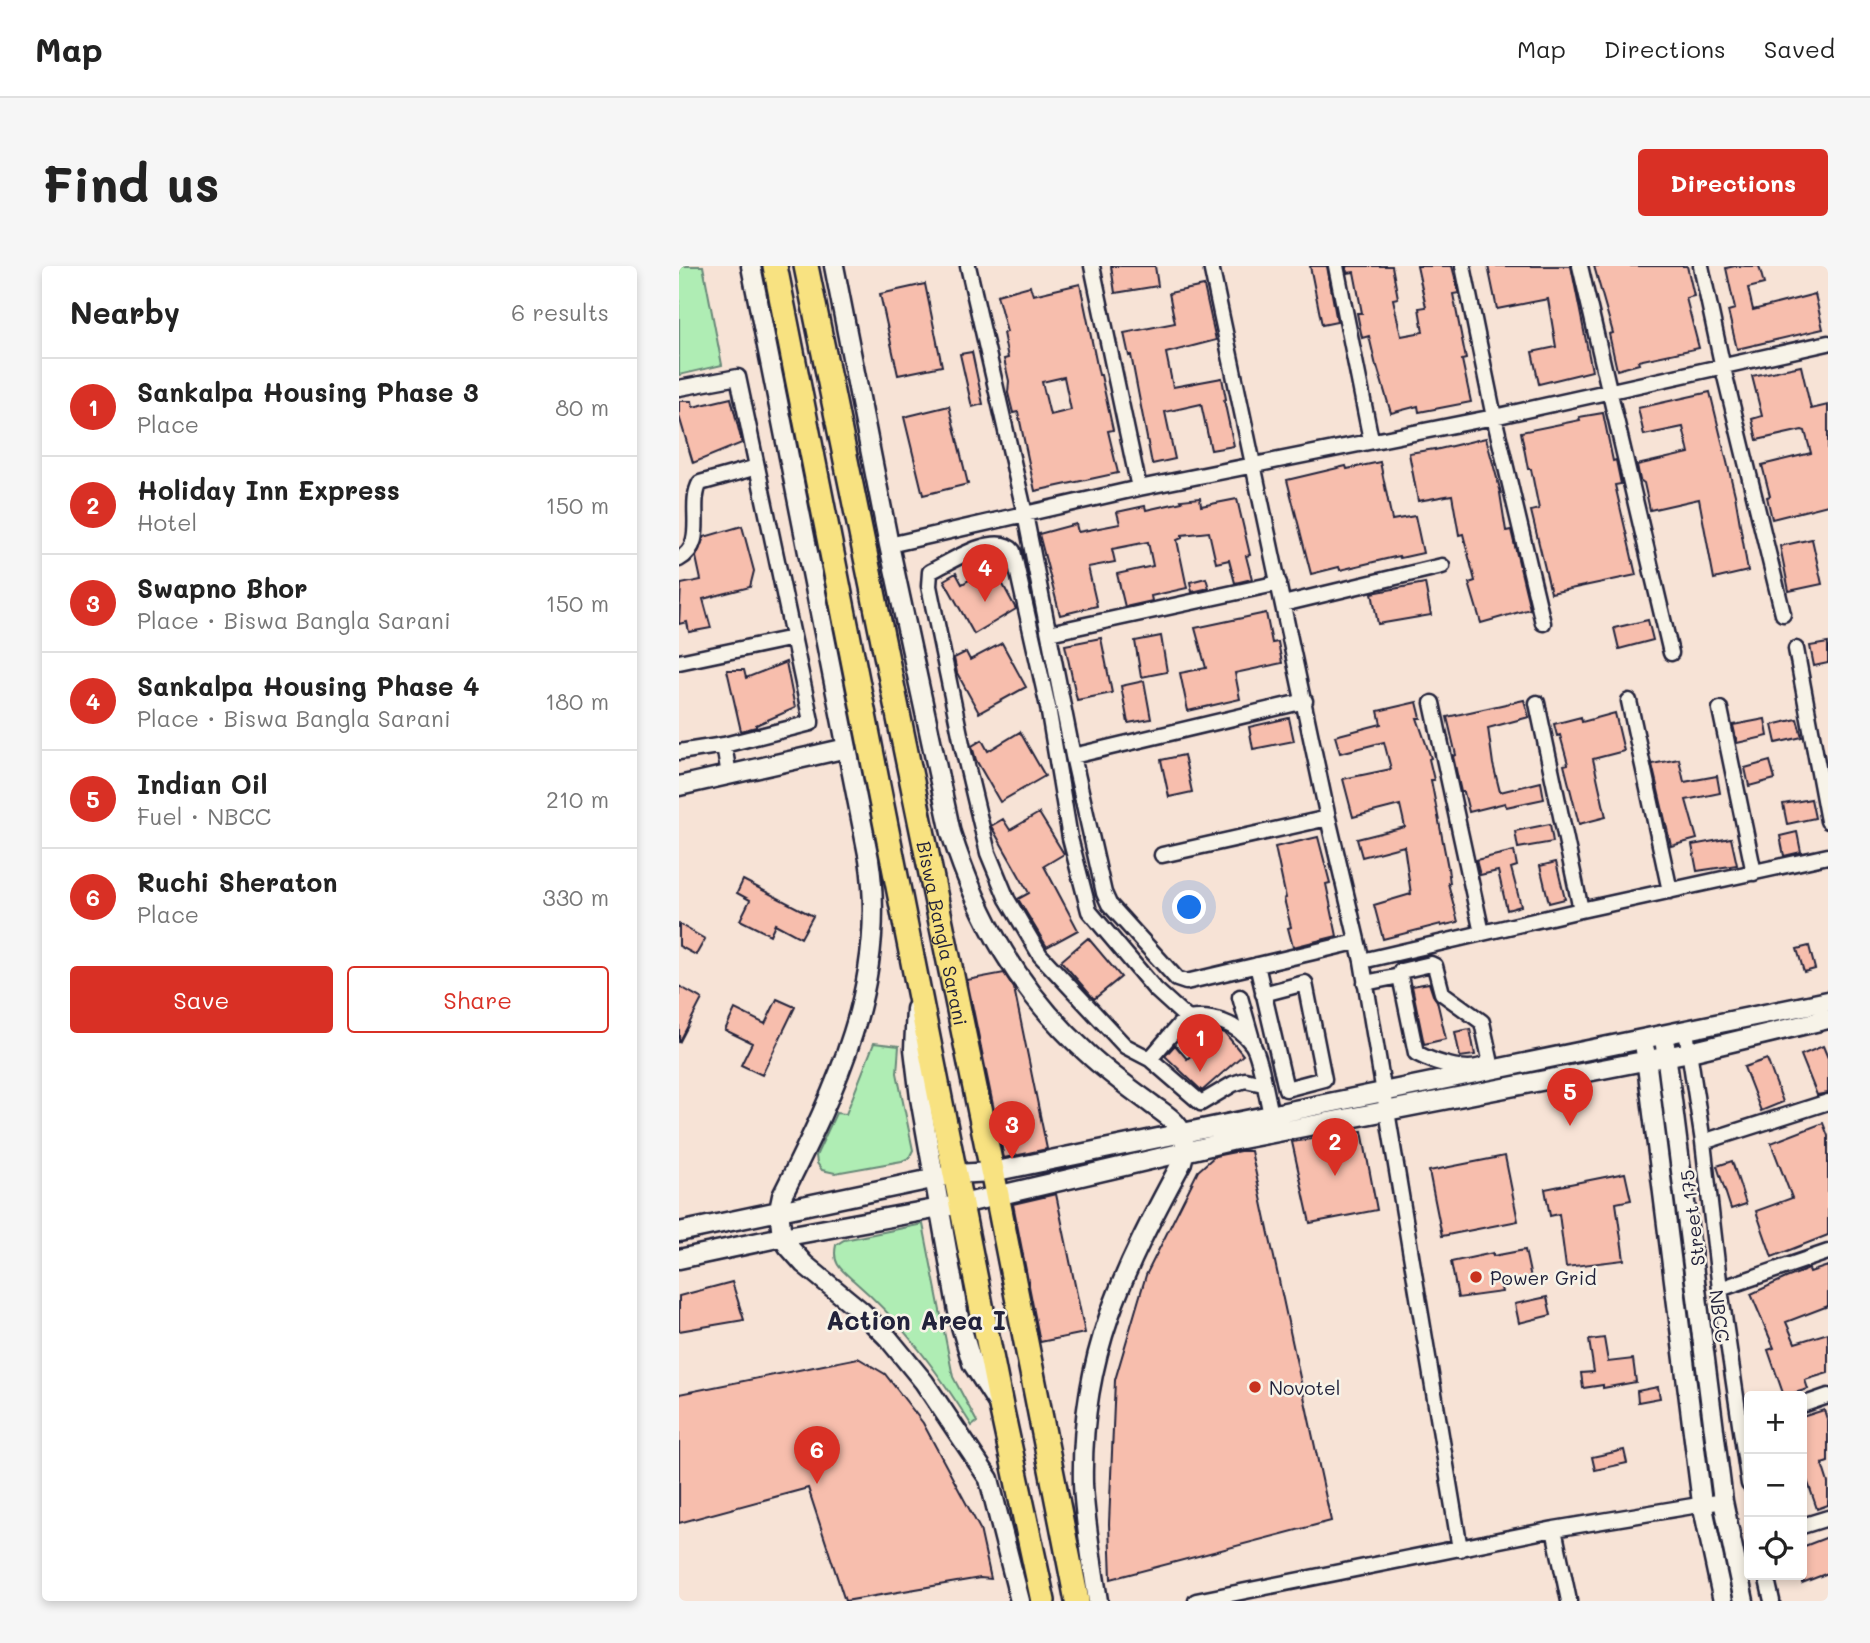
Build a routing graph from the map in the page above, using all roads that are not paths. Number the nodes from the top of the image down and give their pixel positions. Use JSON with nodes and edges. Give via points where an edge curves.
{"nodes":[{"id":1,"x":751,"y":266,"type":"edge"},
{"id":2,"x":775,"y":266,"type":"edge"},
{"id":3,"x":806,"y":266,"type":"edge"},
{"id":4,"x":834,"y":266,"type":"edge"},
{"id":5,"x":968,"y":266,"type":"edge"},
{"id":6,"x":1092,"y":266,"type":"edge"},
{"id":7,"x":1211,"y":266,"type":"edge"},
{"id":8,"x":1336,"y":266,"type":"edge"},
{"id":9,"x":1463,"y":266,"type":"edge"},
{"id":10,"x":1580,"y":266,"type":"edge"},
{"id":11,"x":1702,"y":266,"type":"edge"},
{"id":12,"x":1828,"y":344,"type":"edge"},
{"id":13,"x":1723,"y":368,"type":"junction"},
{"id":14,"x":679,"y":388,"type":"edge"},
{"id":15,"x":1609,"y":392,"type":"junction"},
{"id":16,"x":789,"y":396,"type":"junction"},
{"id":17,"x":1494,"y":417,"type":"junction"},
{"id":18,"x":1371,"y":440,"type":"junction"},
{"id":19,"x":1255,"y":465,"type":"junction"},
{"id":20,"x":757,"y":467,"type":"junction"},
{"id":21,"x":1139,"y":488,"type":"junction"},
{"id":22,"x":1025,"y":514,"type":"junction"},
{"id":23,"x":994,"y":521,"type":"junction"},
{"id":24,"x":998,"y":543,"type":"junction"},
{"id":25,"x":889,"y":545,"type":"junction"},
{"id":26,"x":679,"y":559,"type":"edge"},
{"id":27,"x":1442,"y":566,"type":"dead end"},
{"id":28,"x":1279,"y":583,"type":"junction"},
{"id":29,"x":1283,"y":604,"type":"junction"},
{"id":30,"x":1783,"y":614,"type":"dead end"},
{"id":31,"x":1543,"y":623,"type":"dead end"},
{"id":32,"x":1049,"y":633,"type":"junction"},
{"id":33,"x":793,"y":638,"type":"junction"},
{"id":34,"x":1796,"y":649,"type":"dead end"},
{"id":35,"x":1671,"y":653,"type":"dead end"},
{"id":36,"x":679,"y":662,"type":"edge"},
{"id":37,"x":1305,"y":701,"type":"junction"},
{"id":38,"x":1629,"y":701,"type":"dead end"},
{"id":39,"x":1432,"y":703,"type":"dead end"},
{"id":40,"x":1537,"y":703,"type":"dead end"},
{"id":41,"x":1720,"y":709,"type":"dead end"},
{"id":42,"x":724,"y":745,"type":"junction"},
{"id":43,"x":847,"y":748,"type":"junction"},
{"id":44,"x":679,"y":752,"type":"edge"},
{"id":45,"x":1073,"y":756,"type":"junction"},
{"id":46,"x":729,"y":775,"type":"junction"},
{"id":47,"x":679,"y":786,"type":"edge"},
{"id":48,"x":1328,"y":818,"type":"junction"},
{"id":49,"x":1828,"y":821,"type":"edge"},
{"id":50,"x":1162,"y":855,"type":"dead end"},
{"id":51,"x":1828,"y":856,"type":"edge"},
{"id":52,"x":1754,"y":873,"type":"junction"},
{"id":53,"x":1670,"y":891,"type":"junction"},
{"id":54,"x":1581,"y":909,"type":"junction"},
{"id":55,"x":1482,"y":933,"type":"junction"},
{"id":56,"x":1356,"y":942,"type":"junction"},
{"id":57,"x":1362,"y":961,"type":"junction"},
{"id":58,"x":1257,"y":965,"type":"junction"},
{"id":59,"x":1400,"y":976,"type":"junction"},
{"id":60,"x":918,"y":979,"type":"junction"},
{"id":61,"x":1365,"y":983,"type":"junction"},
{"id":62,"x":1263,"y":994,"type":"junction"},
{"id":63,"x":1240,"y":996,"type":"dead end"},
{"id":64,"x":1828,"y":1001,"type":"edge"},
{"id":65,"x":1188,"y":1019,"type":"junction"},
{"id":66,"x":1828,"y":1019,"type":"edge"},
{"id":67,"x":1686,"y":1031,"type":"junction"},
{"id":68,"x":1663,"y":1035,"type":"junction"},
{"id":69,"x":1643,"y":1038,"type":"junction"},
{"id":70,"x":1253,"y":1044,"type":"junction"},
{"id":71,"x":1690,"y":1052,"type":"junction"},
{"id":72,"x":1667,"y":1056,"type":"junction"},
{"id":73,"x":1150,"y":1059,"type":"junction"},
{"id":74,"x":1647,"y":1060,"type":"junction"},
{"id":75,"x":1318,"y":1080,"type":"junction"},
{"id":76,"x":1263,"y":1084,"type":"junction"},
{"id":77,"x":1294,"y":1087,"type":"junction"},
{"id":78,"x":1383,"y":1093,"type":"junction"},
{"id":79,"x":1828,"y":1102,"type":"edge"},
{"id":80,"x":1324,"y":1104,"type":"junction"},
{"id":81,"x":1298,"y":1109,"type":"junction"},
{"id":82,"x":1387,"y":1112,"type":"junction"},
{"id":83,"x":1271,"y":1114,"type":"junction"},
{"id":84,"x":1182,"y":1133,"type":"junction"},
{"id":85,"x":1703,"y":1142,"type":"junction"},
{"id":86,"x":1185,"y":1151,"type":"junction"},
{"id":87,"x":956,"y":1174,"type":"junction"},
{"id":88,"x":933,"y":1179,"type":"junction"},
{"id":89,"x":994,"y":1184,"type":"junction"},
{"id":90,"x":962,"y":1204,"type":"junction"},
{"id":91,"x":938,"y":1208,"type":"junction"},
{"id":92,"x":779,"y":1210,"type":"junction"},
{"id":93,"x":679,"y":1232,"type":"edge"},
{"id":94,"x":782,"y":1237,"type":"junction"},
{"id":95,"x":1828,"y":1252,"type":"edge"},
{"id":96,"x":679,"y":1259,"type":"edge"},
{"id":97,"x":1720,"y":1289,"type":"junction"},
{"id":98,"x":1828,"y":1396,"type":"edge"},
{"id":99,"x":1807,"y":1403,"type":"edge"},
{"id":100,"x":1003,"y":1411,"type":"junction"},
{"id":101,"x":1744,"y":1424,"type":"edge"},
{"id":102,"x":1723,"y":1501,"type":"junction"},
{"id":103,"x":1702,"y":1503,"type":"junction"},
{"id":104,"x":1828,"y":1518,"type":"edge"},
{"id":105,"x":1807,"y":1524,"type":"edge"},
{"id":106,"x":1554,"y":1530,"type":"junction"},
{"id":107,"x":1460,"y":1549,"type":"junction"},
{"id":108,"x":1767,"y":1580,"type":"edge"},
{"id":109,"x":1020,"y":1601,"type":"edge"},
{"id":110,"x":1043,"y":1601,"type":"edge"},
{"id":111,"x":1077,"y":1601,"type":"edge"},
{"id":112,"x":1098,"y":1601,"type":"edge"},
{"id":113,"x":1196,"y":1601,"type":"edge"},
{"id":114,"x":1569,"y":1601,"type":"edge"},
{"id":115,"x":1723,"y":1601,"type":"edge"},
{"id":116,"x":1744,"y":1601,"type":"edge"},
{"id":117,"x":1772,"y":1601,"type":"edge"}],
"edges":[{"from":1,"to":16,"type":"street"},
{"from":2,"to":16,"type":"main road","name":"Biswa Bangla Sarani"},
{"from":3,"to":89,"type":"main road","name":"Biswa Bangla Sarani"},
{"from":4,"to":25,"type":"street"},
{"from":5,"to":22,"type":"street"},
{"from":6,"to":21,"type":"street"},
{"from":7,"to":19,"type":"street"},
{"from":8,"to":18,"type":"street"},
{"from":9,"to":17,"type":"street"},
{"from":10,"to":15,"type":"street"},
{"from":11,"to":13,"type":"street"},
{"from":12,"to":13,"type":"street"},
{"from":13,"to":15,"type":"street"},
{"from":13,"to":30,"type":"street"},
{"from":14,"to":20,"type":"street","via":[[738,377]]},
{"from":15,"to":17,"type":"street"},
{"from":15,"to":35,"type":"street"},
{"from":16,"to":43,"type":"street"},
{"from":16,"to":60,"type":"main road","name":"Biswa Bangla Sarani"},
{"from":17,"to":18,"type":"street"},
{"from":17,"to":31,"type":"street"},
{"from":18,"to":19,"type":"street"},
{"from":19,"to":21,"type":"street"},
{"from":19,"to":28,"type":"street"},
{"from":20,"to":26,"type":"street","via":[[700,483],[695,493],[696,534],[686,555]]},
{"from":20,"to":33,"type":"street"},
{"from":21,"to":22,"type":"street"},
{"from":22,"to":23,"type":"street"},
{"from":22,"to":32,"type":"street"},
{"from":23,"to":24,"type":"street"},
{"from":23,"to":25,"type":"street"},
{"from":24,"to":65,"type":"street","via":[[1013,551],[1048,707],[1070,838],[1089,911],[1155,989]]},
{"from":24,"to":73,"type":"street","via":[[970,551],[930,572],[929,586],[988,853],[1007,899],[1040,955],[1125,1046]]},
{"from":25,"to":84,"type":"street","via":[[951,832],[978,908],[1016,973],[1044,1009],[1087,1054]]},
{"from":27,"to":29,"type":"street"},
{"from":28,"to":29,"type":"street"},
{"from":28,"to":32,"type":"street"},
{"from":29,"to":37,"type":"street"},
{"from":32,"to":45,"type":"street"},
{"from":33,"to":36,"type":"street"},
{"from":33,"to":42,"type":"street","via":[[811,723]]},
{"from":34,"to":49,"type":"street"},
{"from":37,"to":45,"type":"street"},
{"from":37,"to":48,"type":"street"},
{"from":38,"to":53,"type":"street"},
{"from":39,"to":55,"type":"street"},
{"from":40,"to":54,"type":"street"},
{"from":41,"to":52,"type":"street"},
{"from":42,"to":44,"type":"street"},
{"from":42,"to":46,"type":"street"},
{"from":43,"to":46,"type":"street"},
{"from":43,"to":92,"type":"street","via":[[873,887],[867,981],[852,1042]]},
{"from":45,"to":58,"type":"street","via":[[1109,904],[1177,979],[1186,982]]},
{"from":46,"to":47,"type":"street"},
{"from":48,"to":50,"type":"street"},
{"from":48,"to":56,"type":"street"},
{"from":51,"to":52,"type":"street"},
{"from":52,"to":53,"type":"street"},
{"from":53,"to":54,"type":"street"},
{"from":54,"to":55,"type":"street"},
{"from":55,"to":57,"type":"street"},
{"from":56,"to":57,"type":"street"},
{"from":56,"to":58,"type":"street"},
{"from":57,"to":61,"type":"street"},
{"from":58,"to":62,"type":"street"},
{"from":59,"to":59,"type":"street","via":[[1416,1053],[1468,1070],[1487,1064],[1490,1059],[1482,1022],[1441,993],[1436,966],[1401,971]]},
{"from":59,"to":61,"type":"street"},
{"from":60,"to":87,"type":"main road","name":"Biswa Bangla Sarani"},
{"from":60,"to":88,"type":"street","via":[[914,1049]]},
{"from":61,"to":78,"type":"street"},
{"from":62,"to":75,"type":"street","via":[[1305,983],[1324,1079]]},
{"from":62,"to":77,"type":"street","via":[[1286,1089]]},
{"from":63,"to":70,"type":"street"},
{"from":64,"to":67,"type":"street"},
{"from":65,"to":70,"type":"street","via":[[1228,1022]]},
{"from":65,"to":73,"type":"street"},
{"from":66,"to":71,"type":"street"},
{"from":67,"to":68,"type":"street"},
{"from":67,"to":71,"type":"street","name":"Street 175"},
{"from":68,"to":69,"type":"street"},
{"from":68,"to":72,"type":"street","name":"NBCC"},
{"from":69,"to":74,"type":"street"},
{"from":69,"to":78,"type":"street"},
{"from":70,"to":76,"type":"street"},
{"from":71,"to":72,"type":"street"},
{"from":71,"to":85,"type":"street","name":"Street 175"},
{"from":72,"to":74,"type":"street"},
{"from":72,"to":102,"type":"street","name":"NBCC"},
{"from":73,"to":76,"type":"street","via":[[1201,1103],[1245,1080]]},
{"from":74,"to":82,"type":"street"},
{"from":74,"to":103,"type":"street"},
{"from":75,"to":77,"type":"street"},
{"from":75,"to":80,"type":"street"},
{"from":76,"to":83,"type":"street"},
{"from":77,"to":81,"type":"street"},
{"from":78,"to":80,"type":"street"},
{"from":78,"to":82,"type":"street"},
{"from":79,"to":85,"type":"street"},
{"from":80,"to":81,"type":"street"},
{"from":81,"to":83,"type":"street"},
{"from":82,"to":86,"type":"street"},
{"from":82,"to":107,"type":"street"},
{"from":83,"to":84,"type":"street"},
{"from":84,"to":86,"type":"street"},
{"from":84,"to":89,"type":"street"},
{"from":85,"to":97,"type":"street","name":"Street 175"},
{"from":86,"to":89,"type":"street"},
{"from":86,"to":112,"type":"street","via":[[1121,1282],[1094,1368],[1083,1480]]},
{"from":87,"to":88,"type":"street"},
{"from":87,"to":89,"type":"street"},
{"from":87,"to":90,"type":"main road","name":"Biswa Bangla Sarani"},
{"from":88,"to":91,"type":"street"},
{"from":88,"to":92,"type":"street"},
{"from":89,"to":90,"type":"street"},
{"from":89,"to":111,"type":"main road","name":"Biswa Bangla Sarani"},
{"from":90,"to":91,"type":"street"},
{"from":90,"to":100,"type":"main road","name":"Biswa Bangla Sarani"},
{"from":91,"to":94,"type":"street"},
{"from":91,"to":100,"type":"street","via":[[965,1343],[972,1363]]},
{"from":92,"to":93,"type":"street"},
{"from":92,"to":94,"type":"street"},
{"from":94,"to":96,"type":"street"},
{"from":94,"to":109,"type":"street","via":[[804,1265],[888,1338],[924,1382],[989,1479]]},
{"from":95,"to":97,"type":"street"},
{"from":97,"to":101,"type":"street","name":"Street 175"},
{"from":98,"to":99,"type":"street"},
{"from":100,"to":110,"type":"main road","name":"Biswa Bangla Sarani"},
{"from":102,"to":103,"type":"street"},
{"from":102,"to":116,"type":"street","name":"NBCC"},
{"from":103,"to":106,"type":"street"},
{"from":103,"to":115,"type":"street"},
{"from":104,"to":105,"type":"street"},
{"from":106,"to":107,"type":"street"},
{"from":106,"to":114,"type":"street"},
{"from":107,"to":113,"type":"street"},
{"from":108,"to":117,"type":"street"}]}
